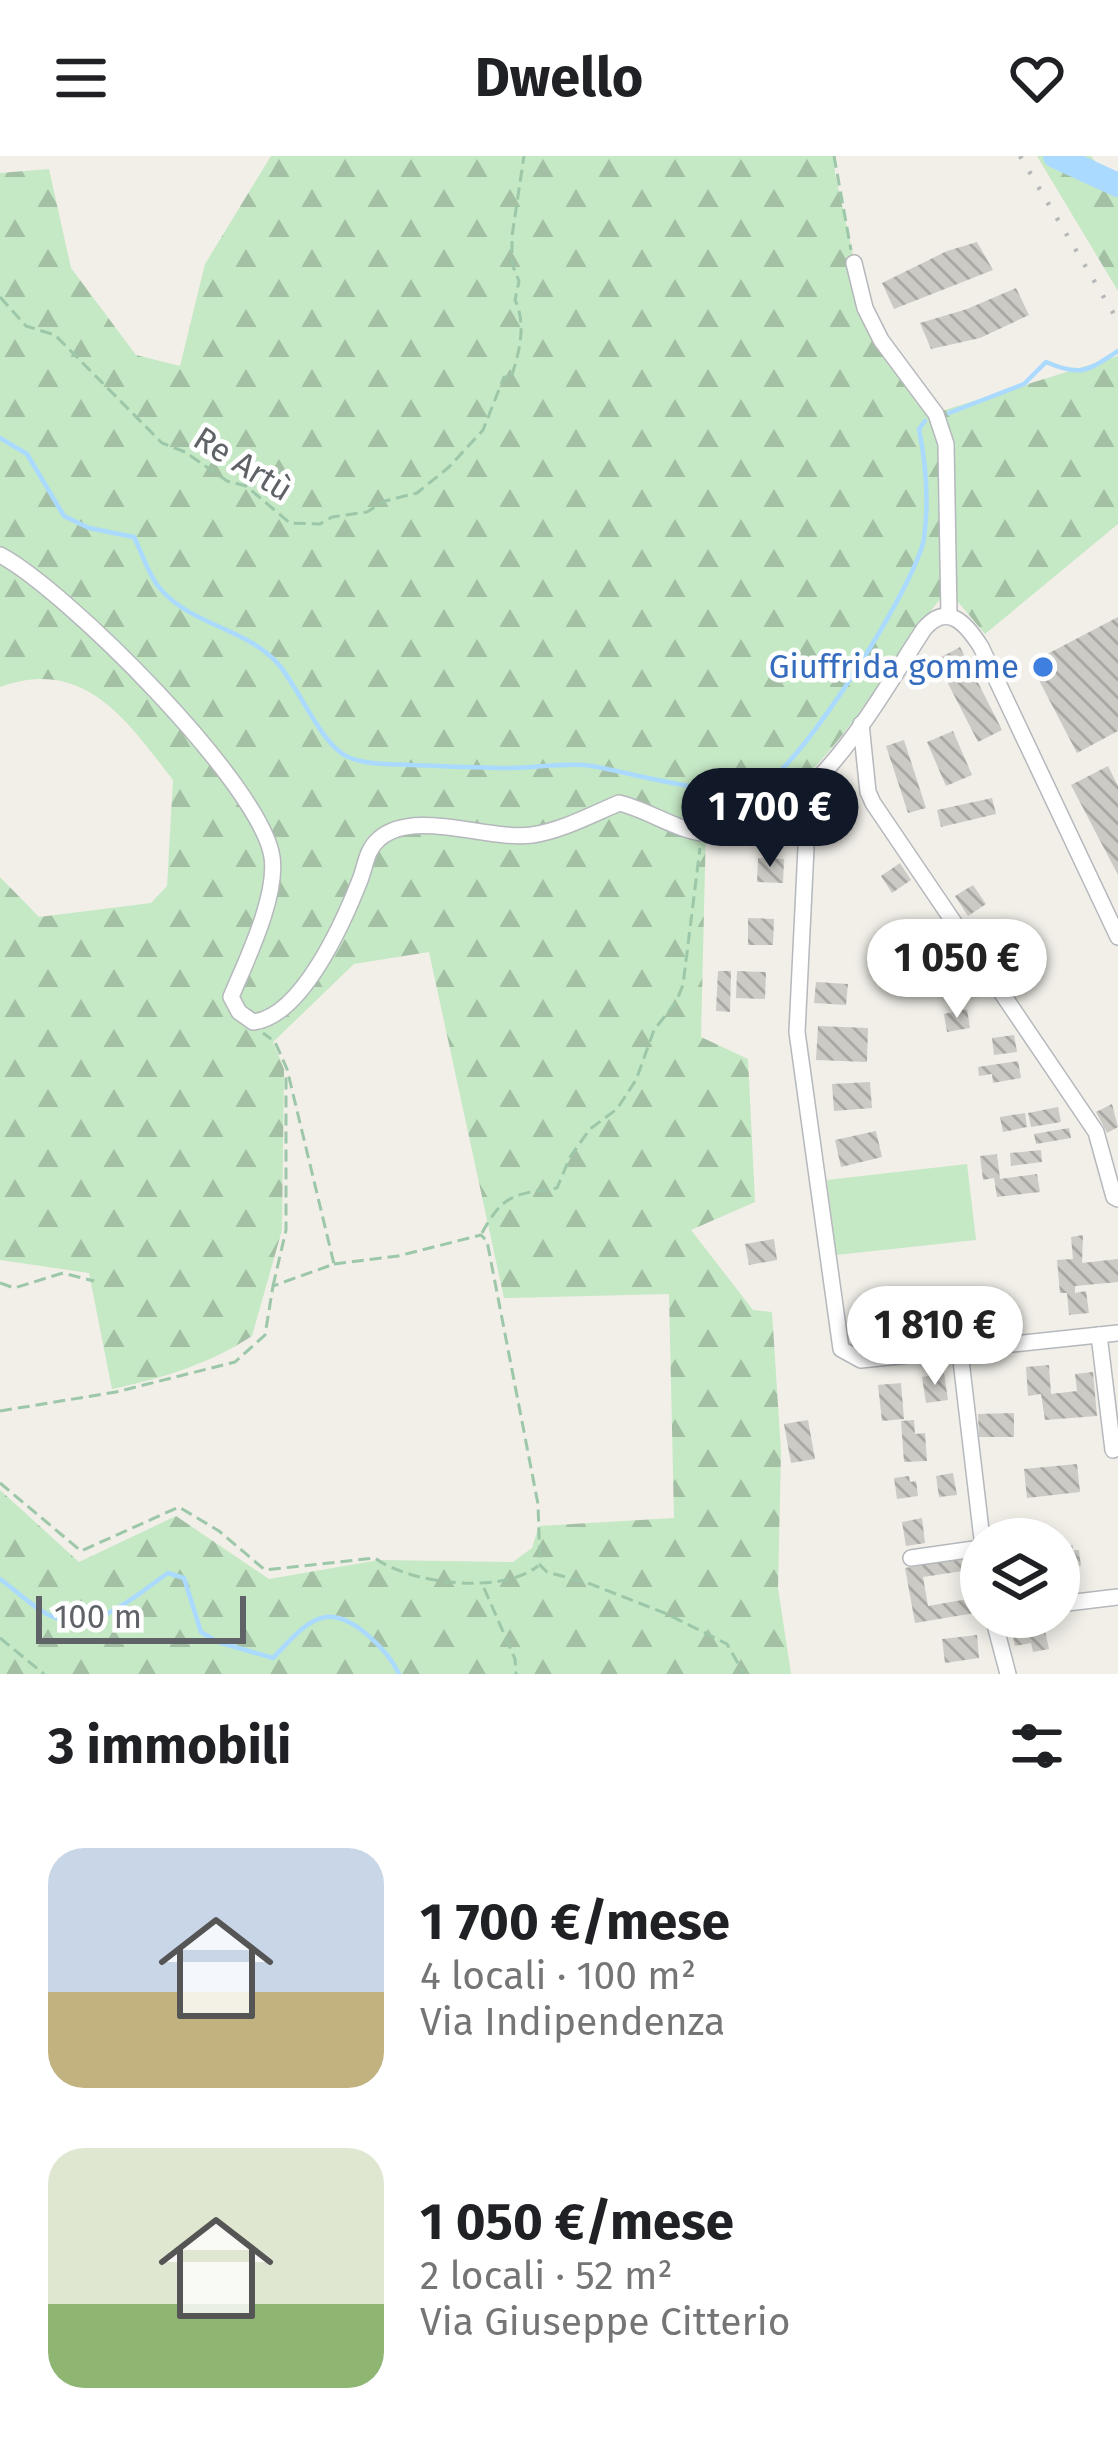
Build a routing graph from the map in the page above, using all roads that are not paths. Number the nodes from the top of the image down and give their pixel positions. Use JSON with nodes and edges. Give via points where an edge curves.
{"nodes":[{"id":1,"x":854,"y":263,"type":"road end"},
{"id":2,"x":0,"y":555,"type":"edge"},
{"id":3,"x":949,"y":616,"type":"junction"},
{"id":4,"x":861,"y":724,"type":"junction"},
{"id":5,"x":806,"y":848,"type":"dead end"},
{"id":6,"x":1118,"y":938,"type":"edge"},
{"id":7,"x":1118,"y":1198,"type":"edge"},
{"id":8,"x":1118,"y":1333,"type":"edge"},
{"id":9,"x":1099,"y":1335,"type":"junction"},
{"id":10,"x":960,"y":1352,"type":"junction"},
{"id":11,"x":1113,"y":1450,"type":"dead end"},
{"id":12,"x":978,"y":1518,"type":"edge"},
{"id":13,"x":960,"y":1548,"type":"edge"},
{"id":14,"x":911,"y":1558,"type":"dead end"},
{"id":15,"x":1118,"y":1597,"type":"edge"},
{"id":16,"x":1080,"y":1602,"type":"edge"},
{"id":17,"x":999,"y":1638,"type":"edge"},
{"id":18,"x":1008,"y":1674,"type":"edge"}],
"edges":[{"from":1,"to":3,"type":"street","via":[[881,340],[935,414],[946,444]]},
{"from":2,"to":4,"type":"street","via":[[171,703],[268,839],[273,872],[231,997],[253,1022],[273,1016],[306,986],[366,855],[399,828],[533,835],[619,803],[700,832],[732,831],[787,809]]},
{"from":3,"to":4,"type":"street","via":[[924,629]]},
{"from":3,"to":6,"type":"street","via":[[962,620],[981,647]]},
{"from":4,"to":7,"type":"street","via":[[868,792],[1096,1132]]},
{"from":5,"to":10,"type":"street","via":[[797,1032],[841,1349],[860,1360]]},
{"from":8,"to":9,"type":"street"},
{"from":9,"to":10,"type":"street"},
{"from":9,"to":11,"type":"street"},
{"from":10,"to":12,"type":"street"},
{"from":13,"to":14,"type":"street"},
{"from":15,"to":16,"type":"street"},
{"from":17,"to":18,"type":"street"}]}
